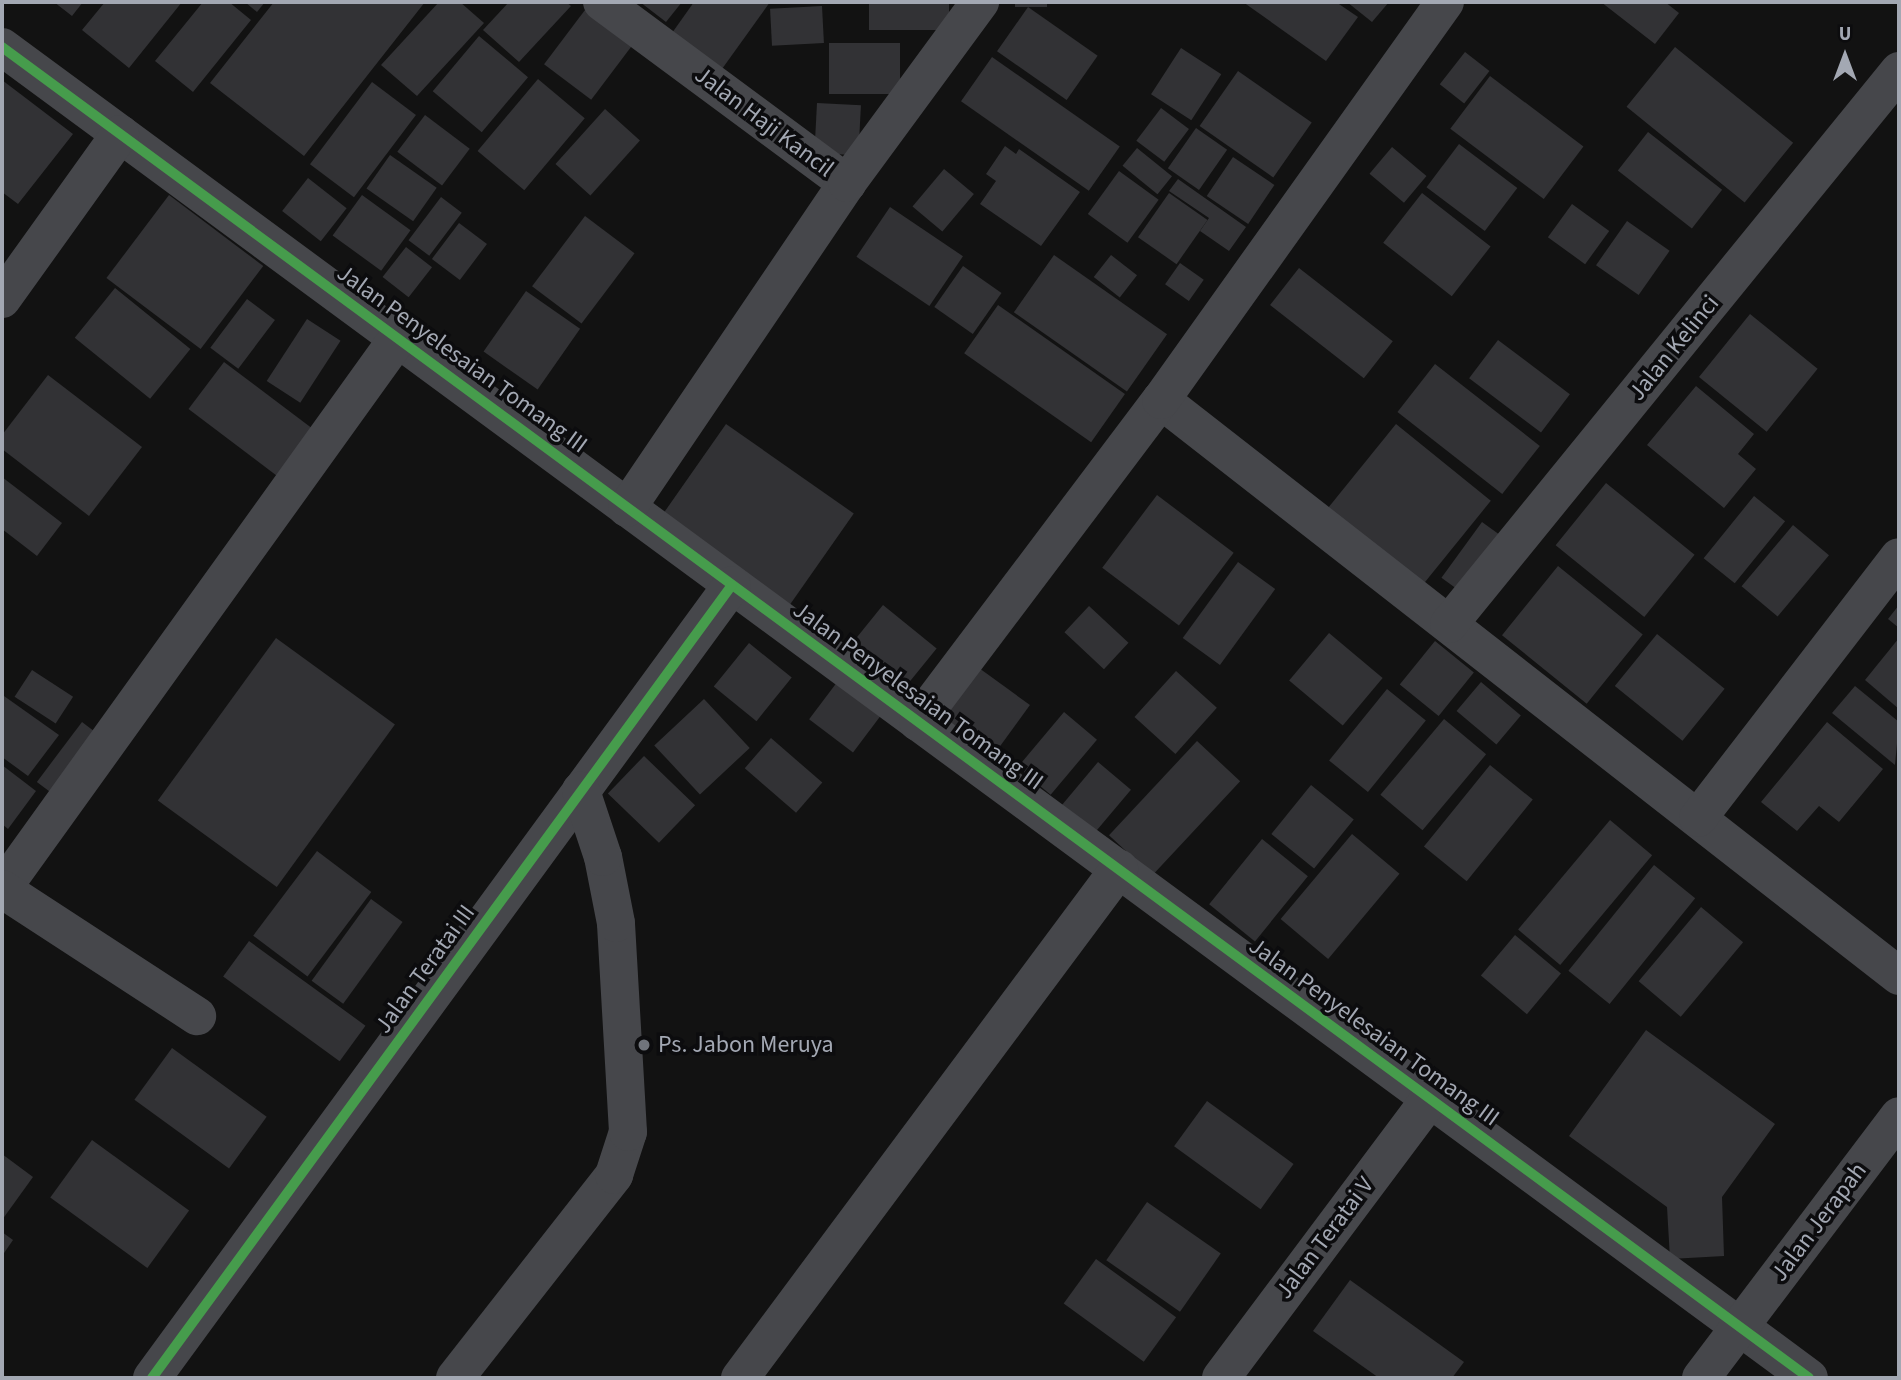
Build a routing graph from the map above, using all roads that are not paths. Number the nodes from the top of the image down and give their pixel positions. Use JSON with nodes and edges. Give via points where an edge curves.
{"nodes":[{"id":1,"x":602,"y":2,"type":"edge"},
{"id":2,"x":980,"y":2,"type":"edge"},
{"id":3,"x":1445,"y":2,"type":"edge"},
{"id":4,"x":2,"y":47,"type":"edge"},
{"id":5,"x":1899,"y":71,"type":"edge"},
{"id":6,"x":120,"y":134,"type":"junction"},
{"id":7,"x":847,"y":183,"type":"junction"},
{"id":8,"x":2,"y":299,"type":"edge"},
{"id":9,"x":398,"y":338,"type":"junction"},
{"id":10,"x":1161,"y":400,"type":"junction"},
{"id":11,"x":627,"y":508,"type":"junction"},
{"id":12,"x":1899,"y":556,"type":"edge"},
{"id":13,"x":732,"y":585,"type":"junction"},
{"id":14,"x":1449,"y":624,"type":"junction"},
{"id":15,"x":918,"y":722,"type":"junction"},
{"id":16,"x":581,"y":791,"type":"junction"},
{"id":17,"x":1698,"y":818,"type":"junction"},
{"id":18,"x":1119,"y":869,"type":"junction"},
{"id":19,"x":2,"y":889,"type":"edge"},
{"id":20,"x":1899,"y":976,"type":"edge"},
{"id":21,"x":197,"y":1016,"type":"dead end"},
{"id":22,"x":1430,"y":1099,"type":"junction"},
{"id":23,"x":1899,"y":1116,"type":"edge"},
{"id":24,"x":1740,"y":1327,"type":"junction"},
{"id":25,"x":152,"y":1378,"type":"edge"},
{"id":26,"x":455,"y":1378,"type":"edge"},
{"id":27,"x":740,"y":1378,"type":"edge"},
{"id":28,"x":1221,"y":1378,"type":"edge"},
{"id":29,"x":1701,"y":1378,"type":"edge"},
{"id":30,"x":1809,"y":1378,"type":"edge"}],
"edges":[{"from":1,"to":7,"type":"street","name":"Jalan Haji Kancil"},
{"from":2,"to":7,"type":"street","name":"Jalan Haji Kancil"},
{"from":3,"to":10,"type":"street"},
{"from":4,"to":6,"type":"street","name":"Jalan Penyelesaian Tomang III"},
{"from":5,"to":14,"type":"street","name":"Jalan Kelinci"},
{"from":6,"to":8,"type":"street"},
{"from":6,"to":9,"type":"street","name":"Jalan Penyelesaian Tomang III"},
{"from":7,"to":11,"type":"street"},
{"from":9,"to":11,"type":"street","name":"Jalan Penyelesaian Tomang III"},
{"from":9,"to":19,"type":"street"},
{"from":10,"to":14,"type":"street"},
{"from":10,"to":15,"type":"street"},
{"from":11,"to":13,"type":"street","name":"Jalan Penyelesaian Tomang III"},
{"from":12,"to":17,"type":"street"},
{"from":13,"to":15,"type":"street","name":"Jalan Penyelesaian Tomang III"},
{"from":13,"to":16,"type":"street","name":"Jalan Teratai III"},
{"from":14,"to":17,"type":"street"},
{"from":15,"to":18,"type":"street","name":"Jalan Penyelesaian Tomang III"},
{"from":16,"to":25,"type":"street","name":"Jalan Teratai III"},
{"from":16,"to":26,"type":"street","via":[[603,857],[616,923],[628,1132],[614,1175]]},
{"from":17,"to":20,"type":"street"},
{"from":18,"to":22,"type":"street","name":"Jalan Penyelesaian Tomang III"},
{"from":18,"to":27,"type":"street"},
{"from":19,"to":21,"type":"street"},
{"from":22,"to":24,"type":"street","name":"Jalan Penyelesaian Tomang III"},
{"from":22,"to":28,"type":"street","name":"Jalan Teratai V"},
{"from":23,"to":24,"type":"street","name":"Jalan Jerapah"},
{"from":24,"to":29,"type":"street","name":"Jalan Jerapah"},
{"from":24,"to":30,"type":"street","name":"Jalan Penyelesaian Tomang III"}]}
